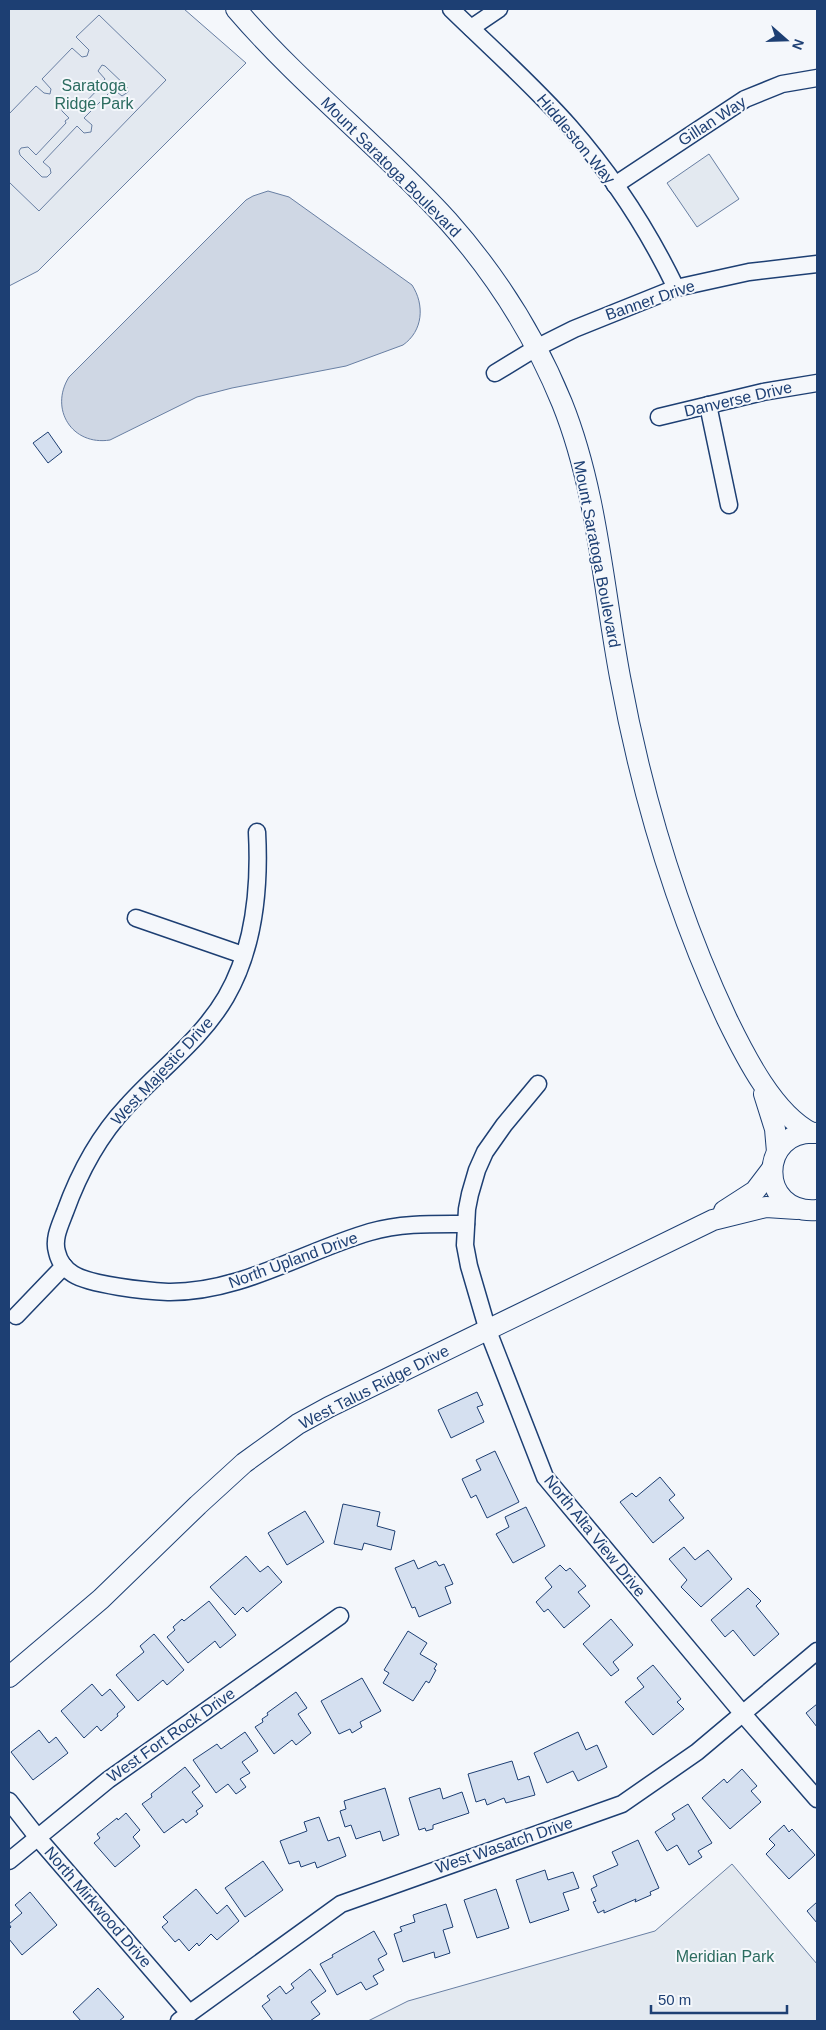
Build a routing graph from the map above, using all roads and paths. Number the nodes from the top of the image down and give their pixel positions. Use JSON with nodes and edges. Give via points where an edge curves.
{"nodes":[{"id":1,"x":236,"y":9,"type":"edge"},
{"id":2,"x":451,"y":9,"type":"edge"},
{"id":3,"x":499,"y":9,"type":"edge"},
{"id":4,"x":471,"y":28,"type":"junction"},
{"id":5,"x":817,"y":78,"type":"edge"},
{"id":6,"x":615,"y":185,"type":"junction"},
{"id":7,"x":817,"y":264,"type":"edge"},
{"id":8,"x":676,"y":288,"type":"junction"},
{"id":9,"x":536,"y":348,"type":"junction"},
{"id":10,"x":495,"y":373,"type":"dead end"},
{"id":11,"x":817,"y":383,"type":"edge"},
{"id":12,"x":708,"y":405,"type":"junction"},
{"id":13,"x":660,"y":417,"type":"dead end"},
{"id":14,"x":729,"y":505,"type":"dead end"},
{"id":15,"x":257,"y":832,"type":"dead end"},
{"id":16,"x":136,"y":918,"type":"dead end"},
{"id":17,"x":243,"y":955,"type":"junction"},
{"id":18,"x":758,"y":1078,"type":"junction"},
{"id":19,"x":538,"y":1084,"type":"dead end"},
{"id":20,"x":814,"y":1133,"type":"edge"},
{"id":21,"x":774,"y":1161,"type":"junction"},
{"id":22,"x":810,"y":1211,"type":"edge"},
{"id":23,"x":713,"y":1220,"type":"junction"},
{"id":24,"x":466,"y":1224,"type":"junction"},
{"id":25,"x":64,"y":1266,"type":"junction"},
{"id":26,"x":16,"y":1316,"type":"dead end"},
{"id":27,"x":488,"y":1331,"type":"junction"},
{"id":28,"x":340,"y":1616,"type":"dead end"},
{"id":29,"x":817,"y":1652,"type":"edge"},
{"id":30,"x":9,"y":1677,"type":"edge"},
{"id":31,"x":743,"y":1714,"type":"junction"},
{"id":32,"x":817,"y":1799,"type":"edge"},
{"id":33,"x":9,"y":1801,"type":"edge"},
{"id":34,"x":38,"y":1838,"type":"junction"},
{"id":35,"x":9,"y":1861,"type":"edge"},
{"id":36,"x":184,"y":2017,"type":"edge"}],
"edges":[{"from":1,"to":9,"type":"street","name":"Mount Saratoga Boulevard","via":[[295,72],[448,222],[498,286]]},
{"from":2,"to":4,"type":"street","name":"Hiddleston Way"},
{"from":3,"to":4,"type":"street"},
{"from":4,"to":6,"type":"street","name":"Hiddleston Way","via":[[570,128]]},
{"from":5,"to":6,"type":"street","name":"Gillan Way","via":[[782,84],[745,99]]},
{"from":6,"to":8,"type":"street","name":"Hiddleston Way","via":[[651,240]]},
{"from":7,"to":8,"type":"street","name":"Banner Drive","via":[[749,272]]},
{"from":8,"to":9,"type":"street","name":"Banner Drive"},
{"from":9,"to":10,"type":"street","name":"Banner Drive"},
{"from":9,"to":18,"type":"street","name":"Mount Saratoga Boulevard","via":[[563,406],[584,471],[621,682],[661,851],[714,992]]},
{"from":11,"to":12,"type":"street","name":"Danverse Drive"},
{"from":12,"to":13,"type":"street","name":"Danverse Drive"},
{"from":12,"to":14,"type":"street"},
{"from":15,"to":17,"type":"street","name":"West Majestic Drive","via":[[256,903]]},
{"from":16,"to":17,"type":"street"},
{"from":17,"to":25,"type":"street","name":"West Majestic Drive","via":[[228,994],[211,1020],[113,1121],[87,1160],[57,1234],[56,1252]]},
{"from":18,"to":20,"type":"street","name":"Mount Saratoga Boulevard","via":[[787,1114]]},
{"from":18,"to":21,"type":"street","name":"Mount Saratoga Boulevard","via":[[775,1129]]},
{"from":19,"to":24,"type":"street","name":"North Alta View Drive","via":[[485,1152],[473,1182]]},
{"from":20,"to":21,"type":"street","name":"West Talus Ridge Drive","via":[[788,1140]]},
{"from":21,"to":22,"type":"street","name":"Mount Saratoga Boulevard","via":[[776,1190],[789,1204]]},
{"from":21,"to":23,"type":"street","name":"West Talus Ridge Drive","via":[[755,1191]]},
{"from":22,"to":23,"type":"street","name":"West Talus Ridge Drive","via":[[766,1207]]},
{"from":23,"to":27,"type":"street","name":"West Talus Ridge Drive"},
{"from":24,"to":25,"type":"street","name":"North Upland Drive","via":[[386,1228],[351,1238],[240,1281],[204,1290],[168,1292],[118,1286],[77,1276]]},
{"from":24,"to":27,"type":"street","name":"North Alta View Drive","via":[[469,1266]]},
{"from":25,"to":26,"type":"street"},
{"from":27,"to":30,"type":"street","name":"West Talus Ridge Drive","via":[[329,1407],[269,1444],[220,1483],[94,1606]]},
{"from":27,"to":31,"type":"street","name":"North Alta View Drive","via":[[545,1477]]},
{"from":28,"to":34,"type":"street","name":"West Fort Rock Drive","via":[[108,1780]]},
{"from":29,"to":31,"type":"street","name":"West Wasatch Drive"},
{"from":31,"to":32,"type":"street","name":"North Alta View Drive"},
{"from":31,"to":36,"type":"street","name":"West Wasatch Drive","via":[[697,1752],[622,1804],[341,1904]]},
{"from":33,"to":34,"type":"street","name":"North Mirkwood Drive"},
{"from":34,"to":35,"type":"street","name":"West Fort Rock Drive"},
{"from":34,"to":36,"type":"street","name":"North Mirkwood Drive"}]}
